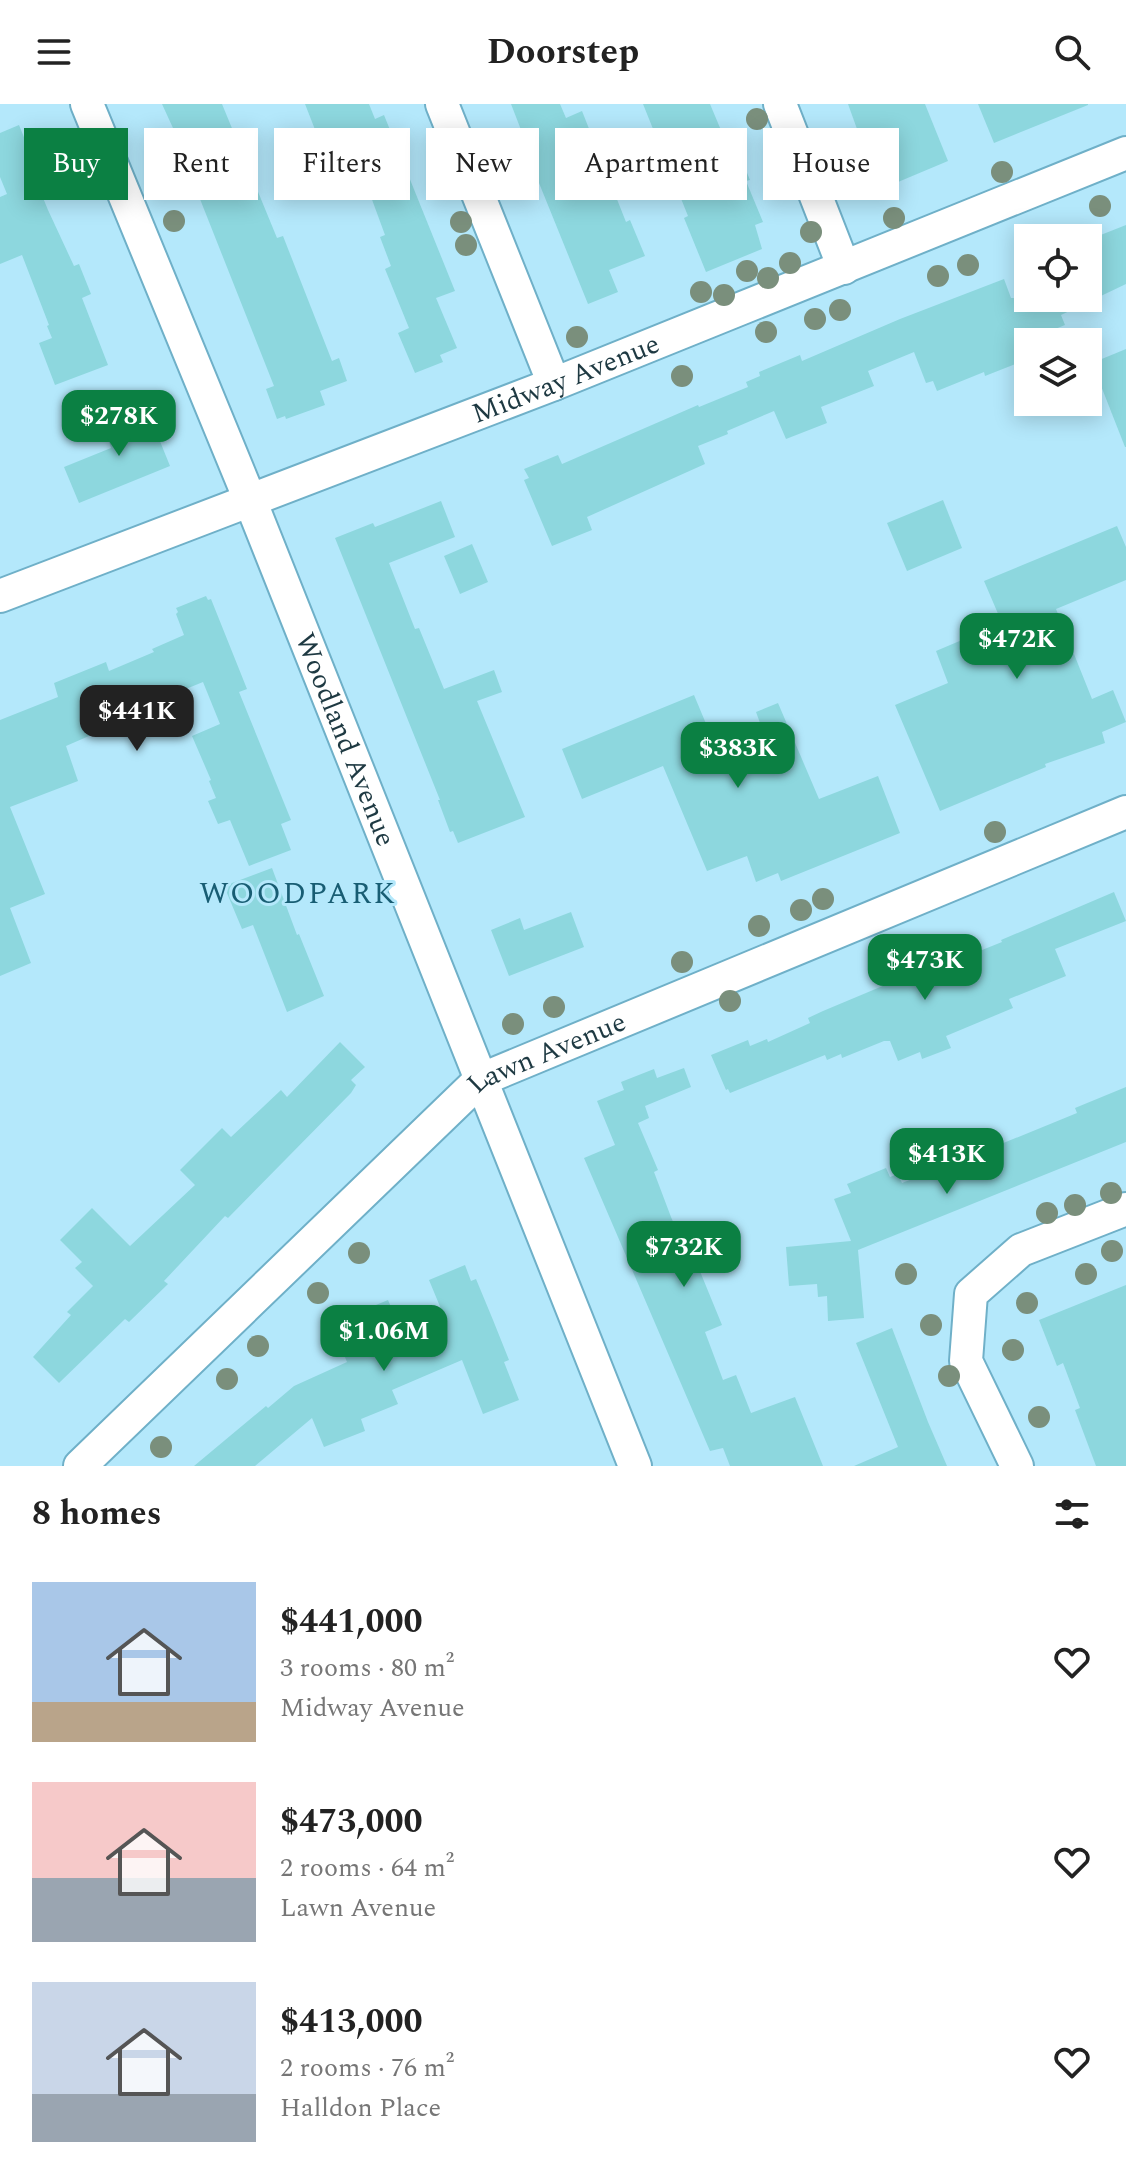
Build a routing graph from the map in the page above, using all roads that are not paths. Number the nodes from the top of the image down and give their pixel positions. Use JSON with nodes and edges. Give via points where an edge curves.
{"nodes":[{"id":1,"x":87,"y":104,"type":"edge"},
{"id":2,"x":442,"y":104,"type":"edge"},
{"id":3,"x":780,"y":104,"type":"edge"},
{"id":4,"x":1126,"y":153,"type":"edge"},
{"id":5,"x":844,"y":268,"type":"junction"},
{"id":6,"x":554,"y":384,"type":"junction"},
{"id":7,"x":250,"y":500,"type":"junction"},
{"id":8,"x":0,"y":596,"type":"edge"},
{"id":9,"x":1126,"y":812,"type":"edge"},
{"id":10,"x":480,"y":1080,"type":"junction"},
{"id":11,"x":1126,"y":1209,"type":"edge"},
{"id":12,"x":80,"y":1466,"type":"edge"},
{"id":13,"x":635,"y":1466,"type":"edge"},
{"id":14,"x":1017,"y":1466,"type":"edge"}],
"edges":[{"from":1,"to":7,"type":"street","name":"Woodland Avenue"},
{"from":2,"to":6,"type":"street"},
{"from":3,"to":5,"type":"street"},
{"from":4,"to":5,"type":"street","name":"Midway Avenue"},
{"from":5,"to":6,"type":"street","name":"Midway Avenue"},
{"from":6,"to":7,"type":"street","name":"Midway Avenue"},
{"from":7,"to":8,"type":"street","name":"Midway Avenue"},
{"from":7,"to":10,"type":"street","name":"Woodland Avenue"},
{"from":9,"to":10,"type":"street","name":"Lawn Avenue"},
{"from":10,"to":12,"type":"street","name":"Lawn Avenue"},
{"from":10,"to":13,"type":"street","name":"Woodland Avenue"},
{"from":11,"to":14,"type":"street","via":[[1021,1250],[971,1294],[966,1361]]}]}
